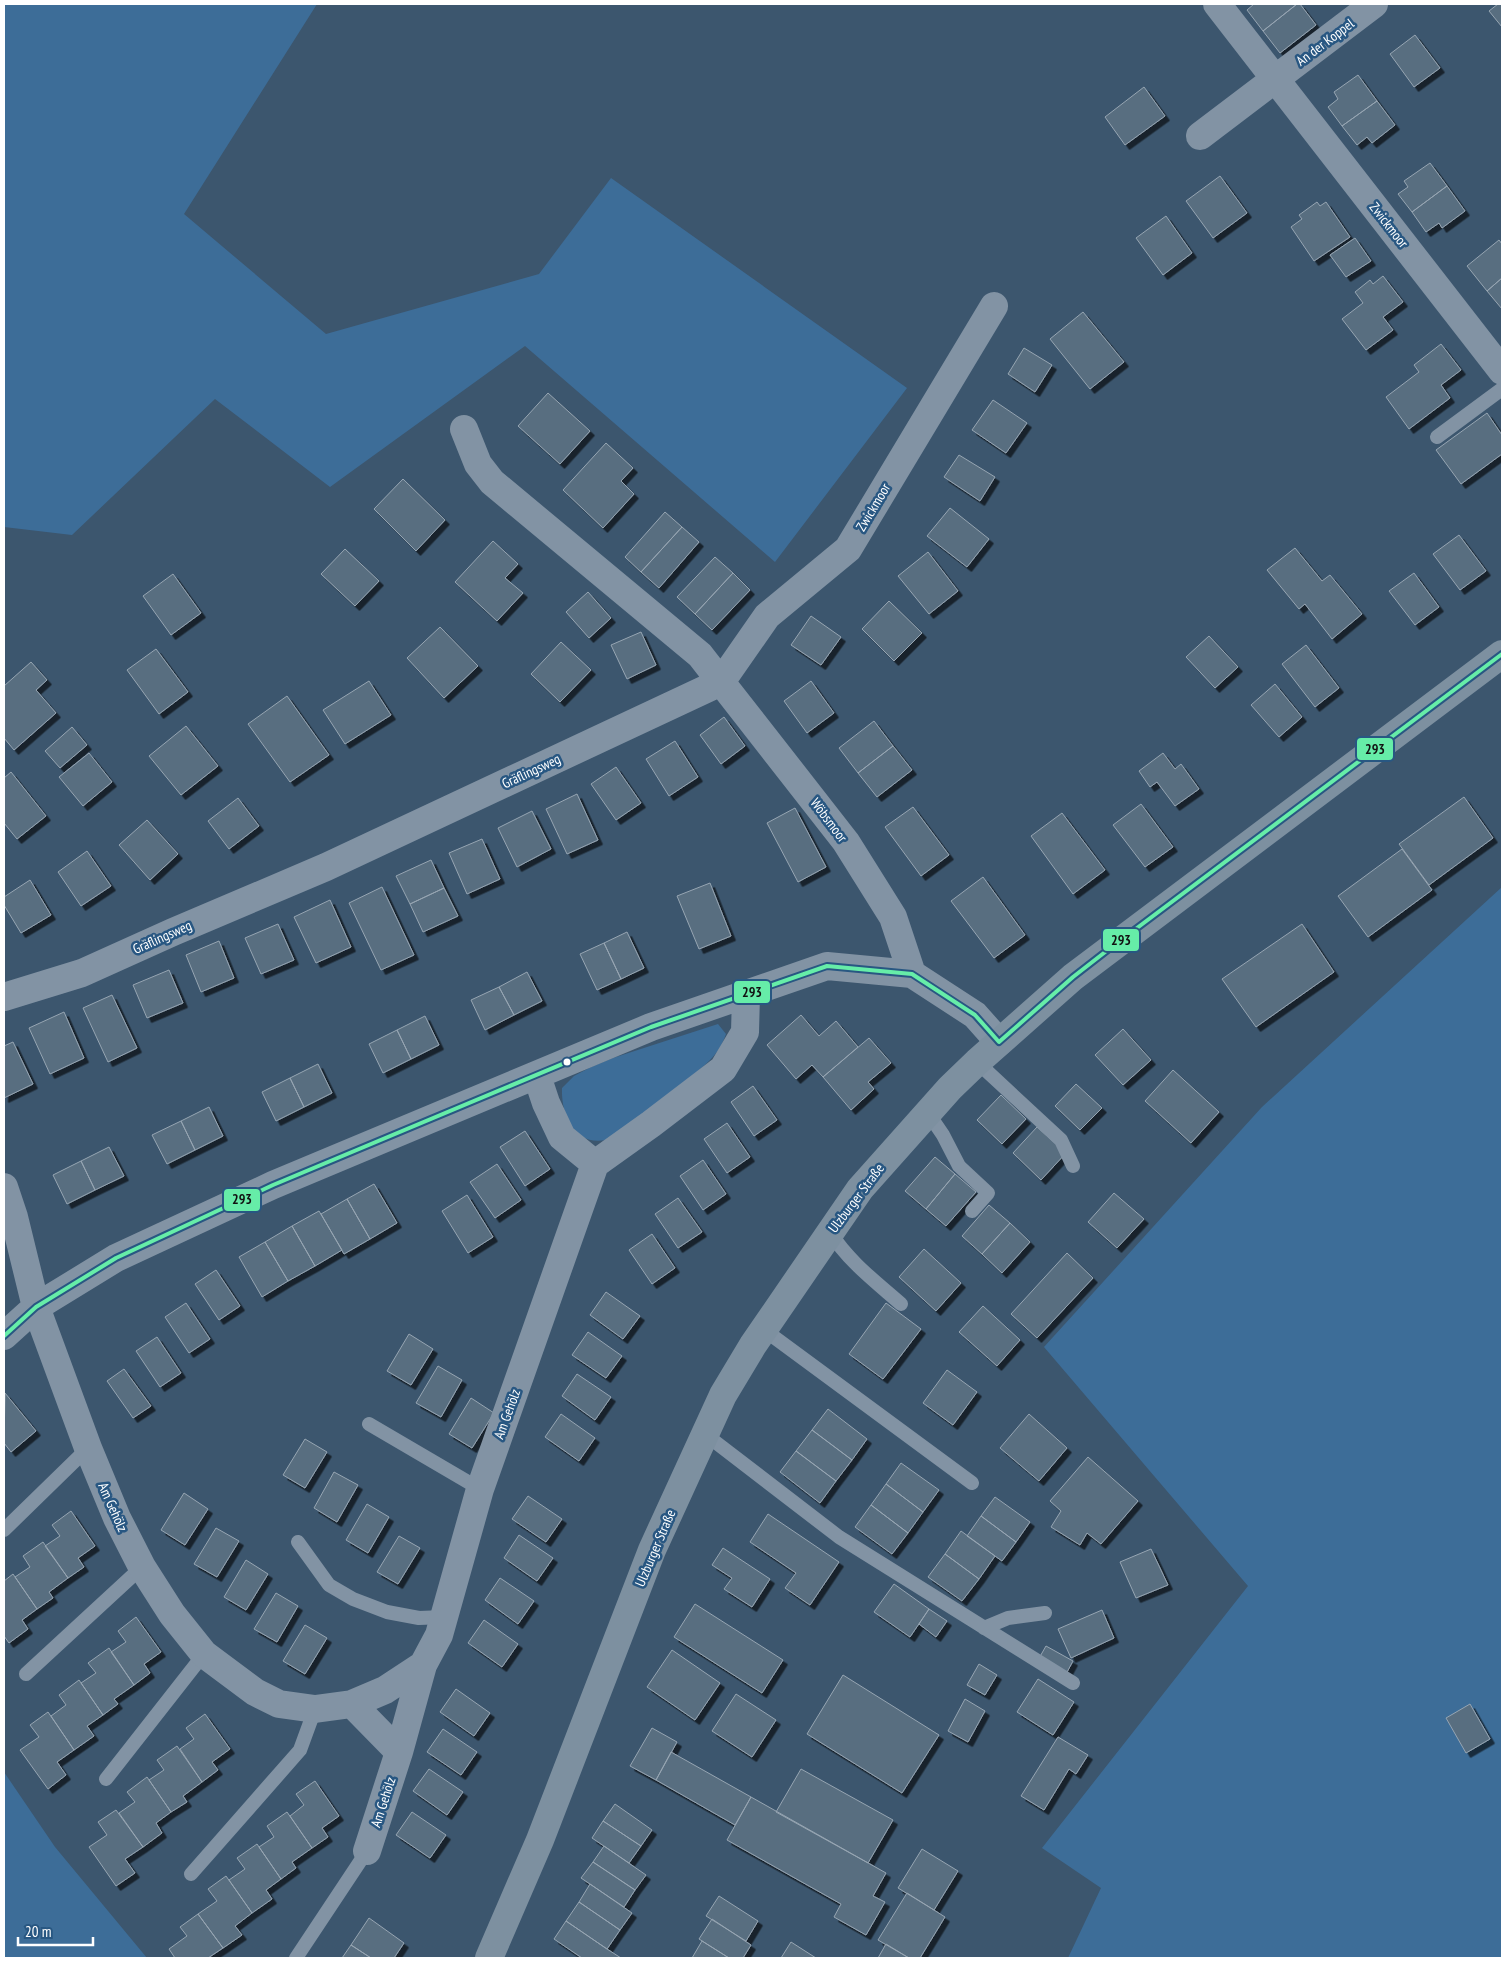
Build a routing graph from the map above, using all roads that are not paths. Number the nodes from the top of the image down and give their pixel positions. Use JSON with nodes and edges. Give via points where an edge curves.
{"nodes":[{"id":1,"x":1217,"y":4,"type":"edge"},
{"id":2,"x":1374,"y":4,"type":"edge"},
{"id":3,"x":1275,"y":79,"type":"junction"},
{"id":4,"x":1200,"y":136,"type":"dead end"},
{"id":5,"x":994,"y":306,"type":"dead end"},
{"id":6,"x":1502,"y":371,"type":"edge"},
{"id":7,"x":1502,"y":389,"type":"edge"},
{"id":8,"x":464,"y":429,"type":"dead end"},
{"id":9,"x":1437,"y":436,"type":"dead end"},
{"id":10,"x":1502,"y":654,"type":"edge"},
{"id":11,"x":721,"y":682,"type":"junction"},
{"id":12,"x":912,"y":974,"type":"junction"},
{"id":13,"x":746,"y":995,"type":"junction"},
{"id":14,"x":4,"y":998,"type":"edge"},
{"id":15,"x":999,"y":1042,"type":"junction"},
{"id":16,"x":976,"y":1062,"type":"junction"},
{"id":17,"x":537,"y":1076,"type":"junction"},
{"id":18,"x":928,"y":1113,"type":"junction"},
{"id":19,"x":595,"y":1164,"type":"junction"},
{"id":20,"x":1073,"y":1166,"type":"dead end"},
{"id":21,"x":4,"y":1187,"type":"edge"},
{"id":22,"x":972,"y":1211,"type":"dead end"},
{"id":23,"x":830,"y":1232,"type":"junction"},
{"id":24,"x":901,"y":1304,"type":"dead end"},
{"id":25,"x":36,"y":1307,"type":"junction"},
{"id":26,"x":763,"y":1329,"type":"junction"},
{"id":27,"x":4,"y":1336,"type":"edge"},
{"id":28,"x":369,"y":1424,"type":"dead end"},
{"id":29,"x":704,"y":1436,"type":"junction"},
{"id":30,"x":88,"y":1448,"type":"junction"},
{"id":31,"x":972,"y":1483,"type":"dead end"},
{"id":32,"x":480,"y":1488,"type":"junction"},
{"id":33,"x":4,"y":1530,"type":"edge"},
{"id":34,"x":298,"y":1542,"type":"dead end"},
{"id":35,"x":142,"y":1567,"type":"junction"},
{"id":36,"x":1045,"y":1614,"type":"dead end"},
{"id":37,"x":444,"y":1617,"type":"junction"},
{"id":38,"x":984,"y":1628,"type":"junction"},
{"id":39,"x":204,"y":1654,"type":"junction"},
{"id":40,"x":423,"y":1666,"type":"junction"},
{"id":41,"x":26,"y":1674,"type":"dead end"},
{"id":42,"x":1073,"y":1683,"type":"dead end"},
{"id":43,"x":352,"y":1704,"type":"junction"},
{"id":44,"x":315,"y":1709,"type":"junction"},
{"id":45,"x":399,"y":1752,"type":"junction"},
{"id":46,"x":106,"y":1779,"type":"dead end"},
{"id":47,"x":367,"y":1851,"type":"joint"},
{"id":48,"x":192,"y":1874,"type":"dead end"},
{"id":49,"x":296,"y":1958,"type":"edge"},
{"id":50,"x":489,"y":1958,"type":"edge"}],
"edges":[{"from":1,"to":3,"type":"street","name":"Zwickmoor"},
{"from":2,"to":3,"type":"street","name":"An der Koppel"},
{"from":3,"to":4,"type":"street"},
{"from":3,"to":6,"type":"street","name":"Zwickmoor"},
{"from":5,"to":11,"type":"street","name":"Zwickmoor","via":[[848,549],[767,616]]},
{"from":7,"to":9,"type":"lane"},
{"from":8,"to":11,"type":"street","via":[[478,464],[492,482],[700,655]]},
{"from":10,"to":15,"type":"main road","name":"Ulzburger Straße","via":[[1109,949]]},
{"from":11,"to":12,"type":"street","name":"Wöbsmoor","via":[[846,842],[892,917]]},
{"from":11,"to":14,"type":"street","name":"Gräflingsweg","via":[[326,867],[82,973]]},
{"from":12,"to":13,"type":"street","via":[[827,966]]},
{"from":12,"to":15,"type":"street","via":[[975,1015]]},
{"from":13,"to":17,"type":"street","via":[[651,1028]]},
{"from":13,"to":19,"type":"street","via":[[745,1032],[723,1069]]},
{"from":15,"to":16,"type":"main road","name":"Ulzburger Straße"},
{"from":16,"to":18,"type":"main road","name":"Ulzburger Straße"},
{"from":16,"to":20,"type":"lane","via":[[1061,1140]]},
{"from":17,"to":19,"type":"street","via":[[562,1137]]},
{"from":17,"to":25,"type":"street","via":[[264,1189],[116,1258]]},
{"from":18,"to":22,"type":"lane","via":[[959,1166],[988,1193]]},
{"from":18,"to":23,"type":"main road","name":"Ulzburger Straße","via":[[860,1189]]},
{"from":19,"to":32,"type":"street","name":"Am Gehölz"},
{"from":21,"to":25,"type":"street","name":"Am Gehölz"},
{"from":23,"to":24,"type":"lane","via":[[856,1264]]},
{"from":23,"to":26,"type":"main road","name":"Ulzburger Straße"},
{"from":25,"to":27,"type":"street"},
{"from":25,"to":30,"type":"street","name":"Am Gehölz"},
{"from":26,"to":29,"type":"main road","name":"Ulzburger Straße","via":[[722,1395]]},
{"from":26,"to":31,"type":"lane"},
{"from":28,"to":32,"type":"lane"},
{"from":29,"to":38,"type":"lane","via":[[839,1537]]},
{"from":29,"to":50,"type":"main road","name":"Ulzburger Straße","via":[[652,1550],[540,1840]]},
{"from":30,"to":33,"type":"lane"},
{"from":30,"to":35,"type":"street","name":"Am Gehölz","via":[[117,1518]]},
{"from":32,"to":37,"type":"street","name":"Am Gehölz"},
{"from":34,"to":37,"type":"lane","via":[[330,1585],[353,1599],[386,1612],[419,1618]]},
{"from":35,"to":39,"type":"street","name":"Am Gehölz","via":[[172,1614]]},
{"from":35,"to":41,"type":"lane"},
{"from":36,"to":38,"type":"lane","via":[[1008,1618]]},
{"from":37,"to":40,"type":"street","name":"Am Gehölz"},
{"from":38,"to":42,"type":"lane"},
{"from":39,"to":44,"type":"street","name":"Am Gehölz","via":[[255,1692],[279,1704]]},
{"from":39,"to":46,"type":"lane"},
{"from":40,"to":43,"type":"street","name":"Am Gehölz","via":[[385,1690]]},
{"from":40,"to":45,"type":"street","name":"Am Gehölz"},
{"from":43,"to":44,"type":"street","name":"Am Gehölz"},
{"from":43,"to":45,"type":"street"},
{"from":44,"to":48,"type":"lane","via":[[300,1750]]},
{"from":45,"to":47,"type":"street","name":"Am Gehölz"},
{"from":47,"to":49,"type":"lane"}]}
